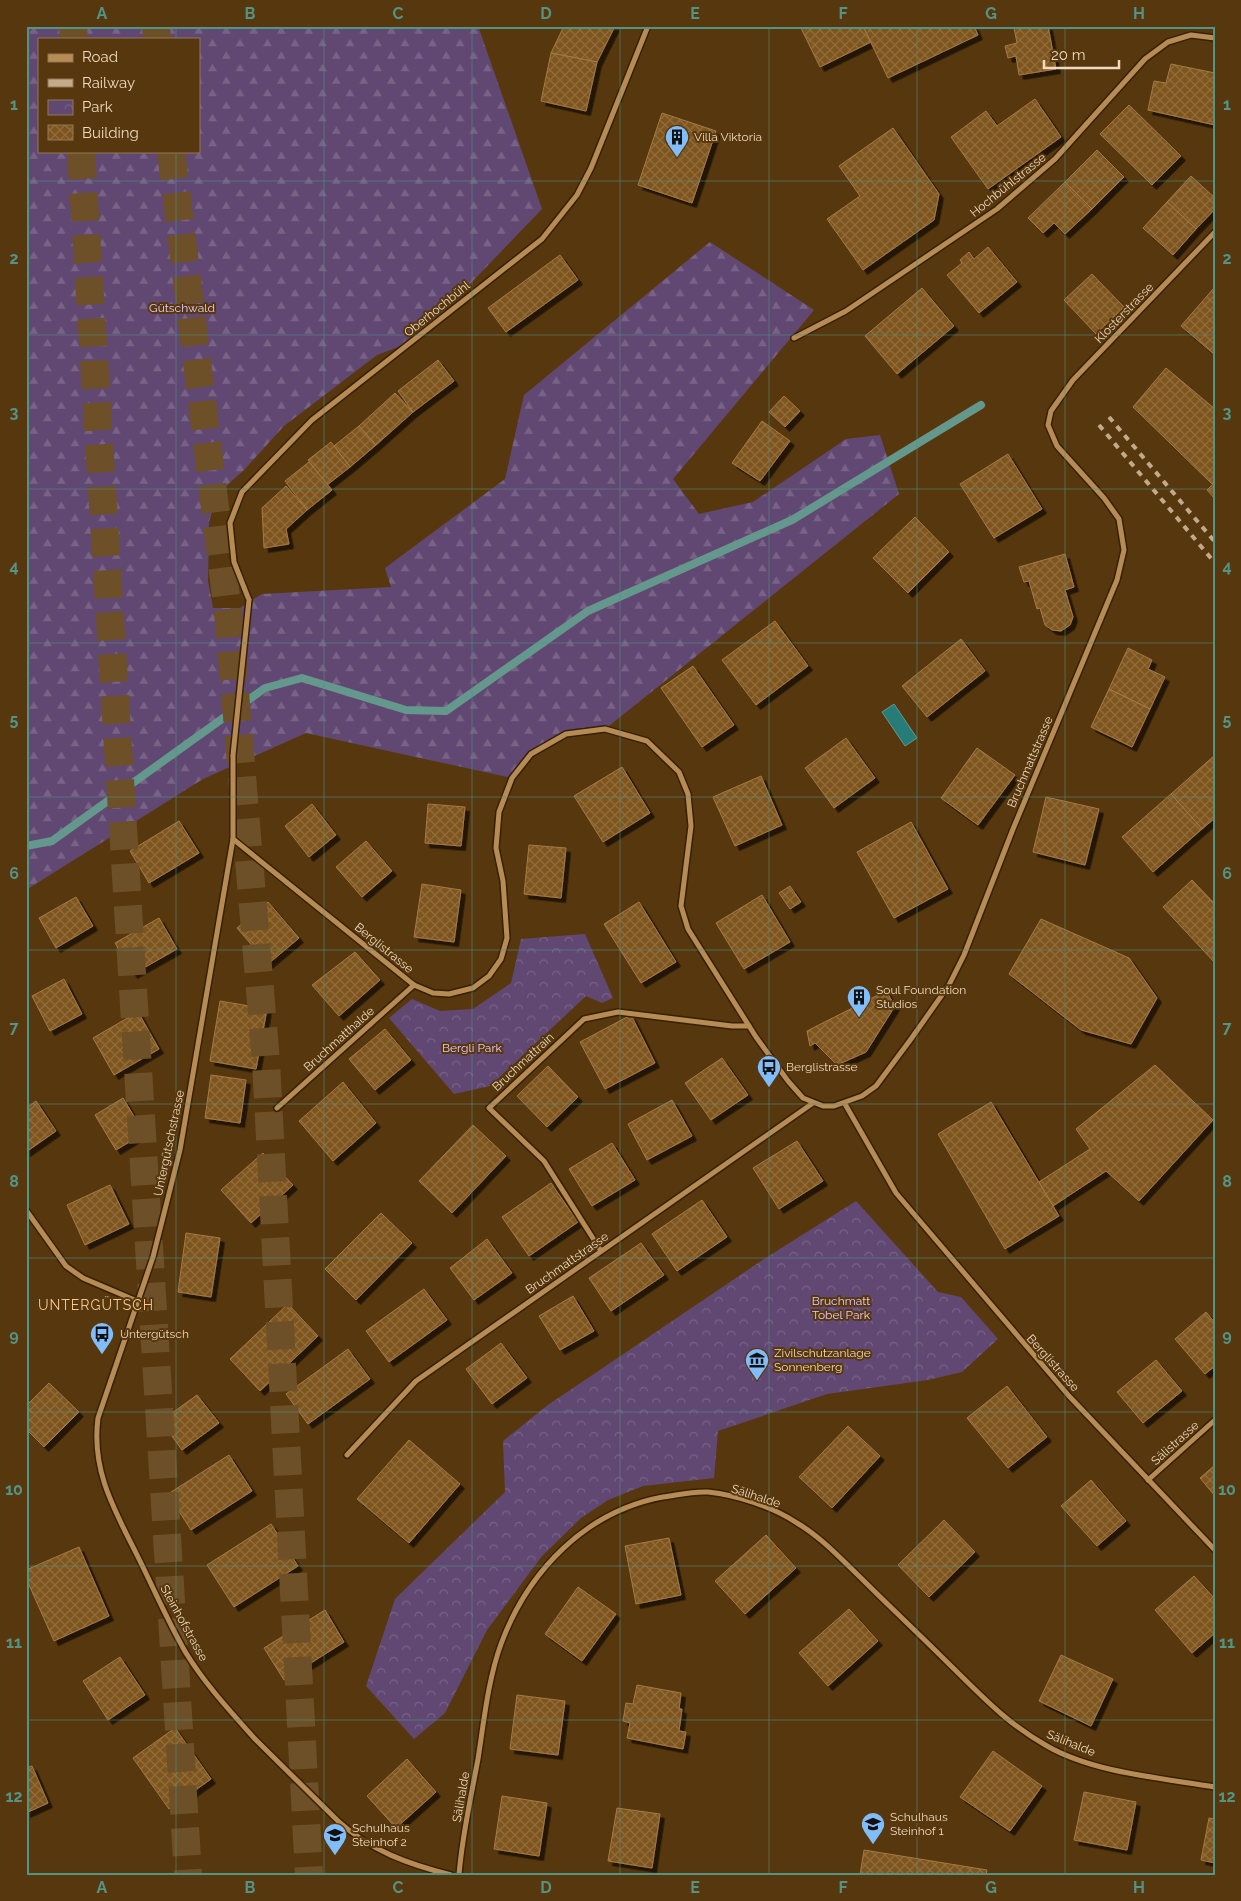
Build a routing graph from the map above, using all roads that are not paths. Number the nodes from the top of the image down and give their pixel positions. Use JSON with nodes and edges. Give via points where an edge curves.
{"nodes":[{"id":1,"x":648,"y":26,"type":"edge"},
{"id":2,"x":1215,"y":38,"type":"edge"},
{"id":3,"x":1215,"y":232,"type":"edge"},
{"id":4,"x":794,"y":338,"type":"dead end"},
{"id":5,"x":1051,"y":411,"type":"joint"},
{"id":6,"x":233,"y":839,"type":"junction"},
{"id":7,"x":414,"y":985,"type":"junction"},
{"id":8,"x":749,"y":1026,"type":"junction"},
{"id":9,"x":813,"y":1103,"type":"junction"},
{"id":10,"x":845,"y":1104,"type":"junction"},
{"id":11,"x":277,"y":1108,"type":"dead end"},
{"id":12,"x":26,"y":1210,"type":"edge"},
{"id":13,"x":601,"y":1251,"type":"junction"},
{"id":14,"x":137,"y":1301,"type":"junction"},
{"id":15,"x":1215,"y":1420,"type":"edge"},
{"id":16,"x":346,"y":1455,"type":"dead end"},
{"id":17,"x":1148,"y":1480,"type":"junction"},
{"id":18,"x":1215,"y":1550,"type":"edge"},
{"id":19,"x":1215,"y":1787,"type":"edge"},
{"id":20,"x":451,"y":1875,"type":"edge"},
{"id":21,"x":459,"y":1875,"type":"edge"}],
"edges":[{"from":1,"to":6,"type":"street","name":"Oberhochbühl","bridge":true,"via":[[591,168],[577,195],[542,239],[312,420],[242,492],[230,523],[234,562],[249,600],[234,755]]},
{"from":2,"to":4,"type":"street","name":"Hochbühlstrasse","via":[[1191,36],[1168,42],[1145,59],[1055,159],[997,209],[846,311]]},
{"from":3,"to":5,"type":"street","name":"Klosterstrasse","via":[[1073,380]]},
{"from":5,"to":10,"type":"street","name":"Bruchmattstrasse","via":[[1048,425],[1056,446],[1119,518],[1124,550],[1117,580],[949,986],[876,1086]]},
{"from":6,"to":7,"type":"street","name":"Berglistrasse"},
{"from":6,"to":14,"type":"street","name":"Untergütschstrasse","via":[[180,1150],[153,1257]]},
{"from":7,"to":8,"type":"street","name":"Berglistrasse","via":[[433,993],[449,994],[473,988],[501,959],[507,938],[503,881],[496,848],[499,812],[512,778],[531,754],[566,734],[605,729],[648,741],[680,772],[688,794],[691,826],[681,906],[688,929]]},
{"from":7,"to":11,"type":"street","name":"Bruchmatthalde"},
{"from":8,"to":9,"type":"street","name":"Berglistrasse","via":[[794,1089]]},
{"from":8,"to":13,"type":"street","name":"Bruchmattrain","via":[[618,1012],[584,1019],[489,1108],[544,1161]]},
{"from":9,"to":10,"type":"street","via":[[824,1106]]},
{"from":9,"to":13,"type":"street","name":"Bruchmattstrasse"},
{"from":10,"to":17,"type":"street","name":"Berglistrasse","via":[[896,1193],[1022,1342]]},
{"from":12,"to":14,"type":"street","via":[[66,1266],[83,1278]]},
{"from":13,"to":16,"type":"street","name":"Bruchmattstrasse","via":[[416,1381]]},
{"from":14,"to":20,"type":"street","name":"Steinhofstrasse","bridge":true,"via":[[98,1418],[96,1438],[101,1474],[130,1541],[186,1653],[227,1708],[353,1834],[396,1859]]},
{"from":15,"to":17,"type":"street","name":"Sälistrasse"},
{"from":17,"to":18,"type":"street","name":"Berglistrasse"},
{"from":19,"to":21,"type":"street","name":"Sälihalde","via":[[1123,1771],[1049,1748],[1003,1718],[834,1552],[800,1524],[778,1512],[708,1492],[682,1494],[644,1501],[606,1516],[575,1537],[548,1562],[514,1612],[500,1647],[487,1705]]}]}
